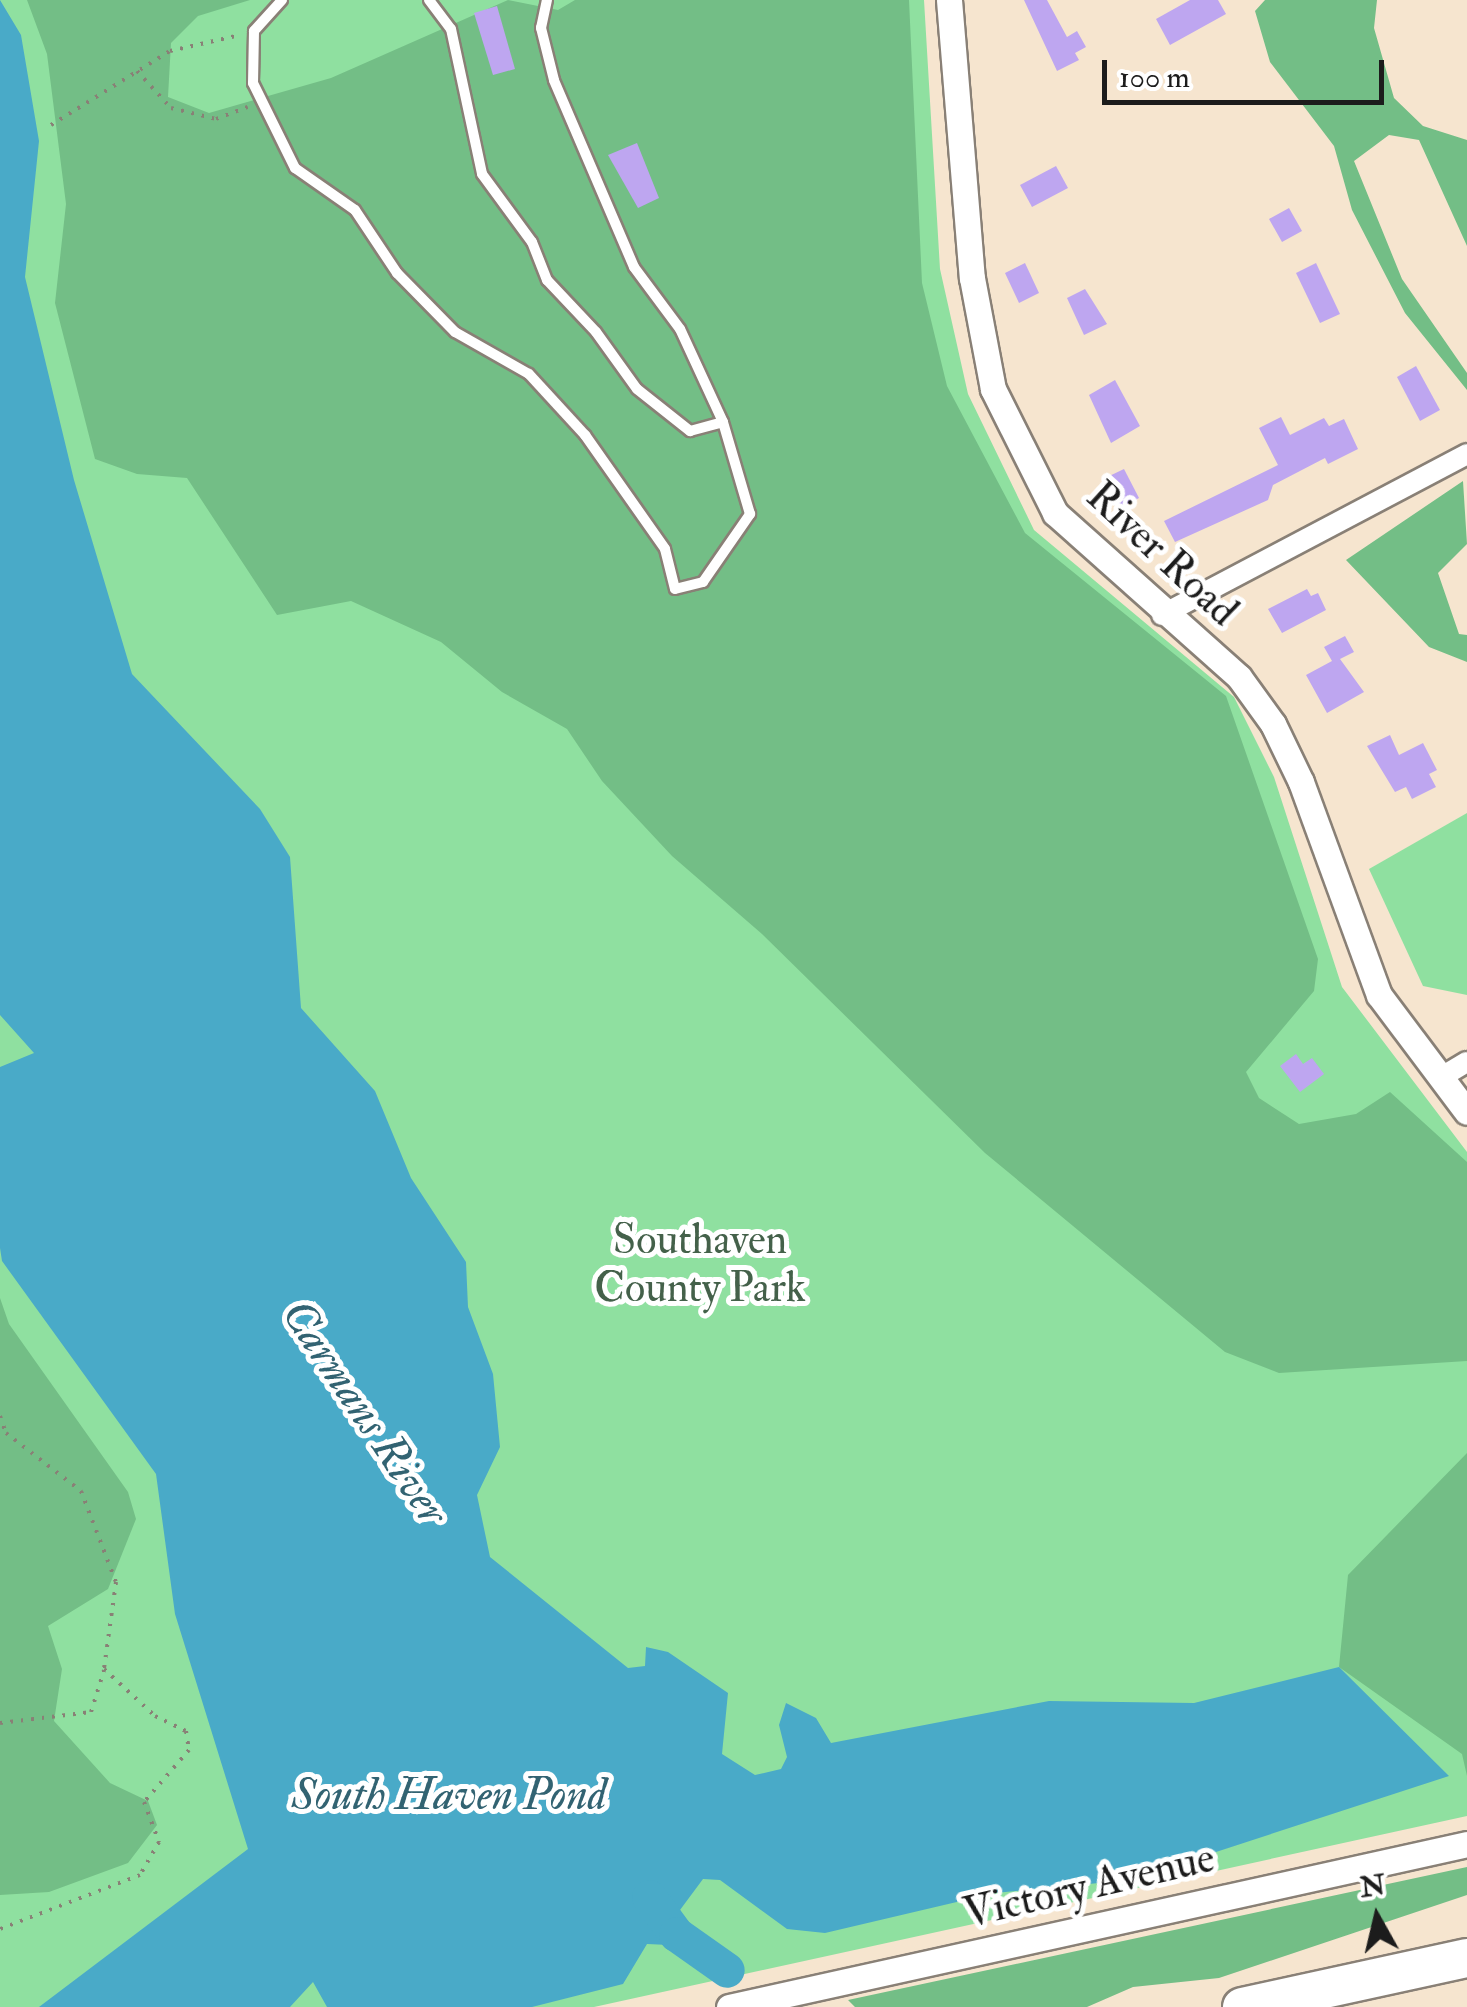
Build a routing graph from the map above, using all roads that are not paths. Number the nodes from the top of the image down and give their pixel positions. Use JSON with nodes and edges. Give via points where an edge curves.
{"nodes":[{"id":1,"x":282,"y":0,"type":"edge"},
{"id":2,"x":428,"y":0,"type":"edge"},
{"id":3,"x":547,"y":0,"type":"edge"},
{"id":4,"x":949,"y":0,"type":"edge"},
{"id":5,"x":722,"y":422,"type":"junction"},
{"id":6,"x":1467,"y":454,"type":"edge"},
{"id":7,"x":1162,"y":616,"type":"junction"},
{"id":8,"x":1467,"y":1062,"type":"edge"},
{"id":9,"x":1440,"y":1078,"type":"junction"},
{"id":10,"x":1467,"y":1112,"type":"edge"},
{"id":11,"x":1467,"y":1844,"type":"edge"},
{"id":12,"x":1467,"y":1958,"type":"edge"},
{"id":13,"x":729,"y":2007,"type":"edge"},
{"id":14,"x":1242,"y":2007,"type":"edge"}],
"edges":[{"from":1,"to":5,"type":"lane","via":[[254,32],[253,84],[295,168],[355,210],[397,273],[455,332],[529,374],[585,435],[665,549],[675,589],[703,582],[750,514]]},
{"from":2,"to":5,"type":"lane","via":[[452,29],[482,174],[532,242],[547,280],[637,389],[690,432]]},
{"from":3,"to":5,"type":"lane","via":[[542,28],[554,80],[634,267],[680,330]]},
{"from":4,"to":7,"type":"street","name":"River Road","via":[[972,278],[994,389],[1055,514]]},
{"from":6,"to":7,"type":"street"},
{"from":7,"to":9,"type":"street","name":"River Road","via":[[1239,677],[1273,724],[1379,995]]},
{"from":8,"to":9,"type":"street"},
{"from":9,"to":10,"type":"street","name":"River Road"},
{"from":11,"to":13,"type":"street","name":"Victory Avenue"},
{"from":12,"to":14,"type":"highway"}]}
